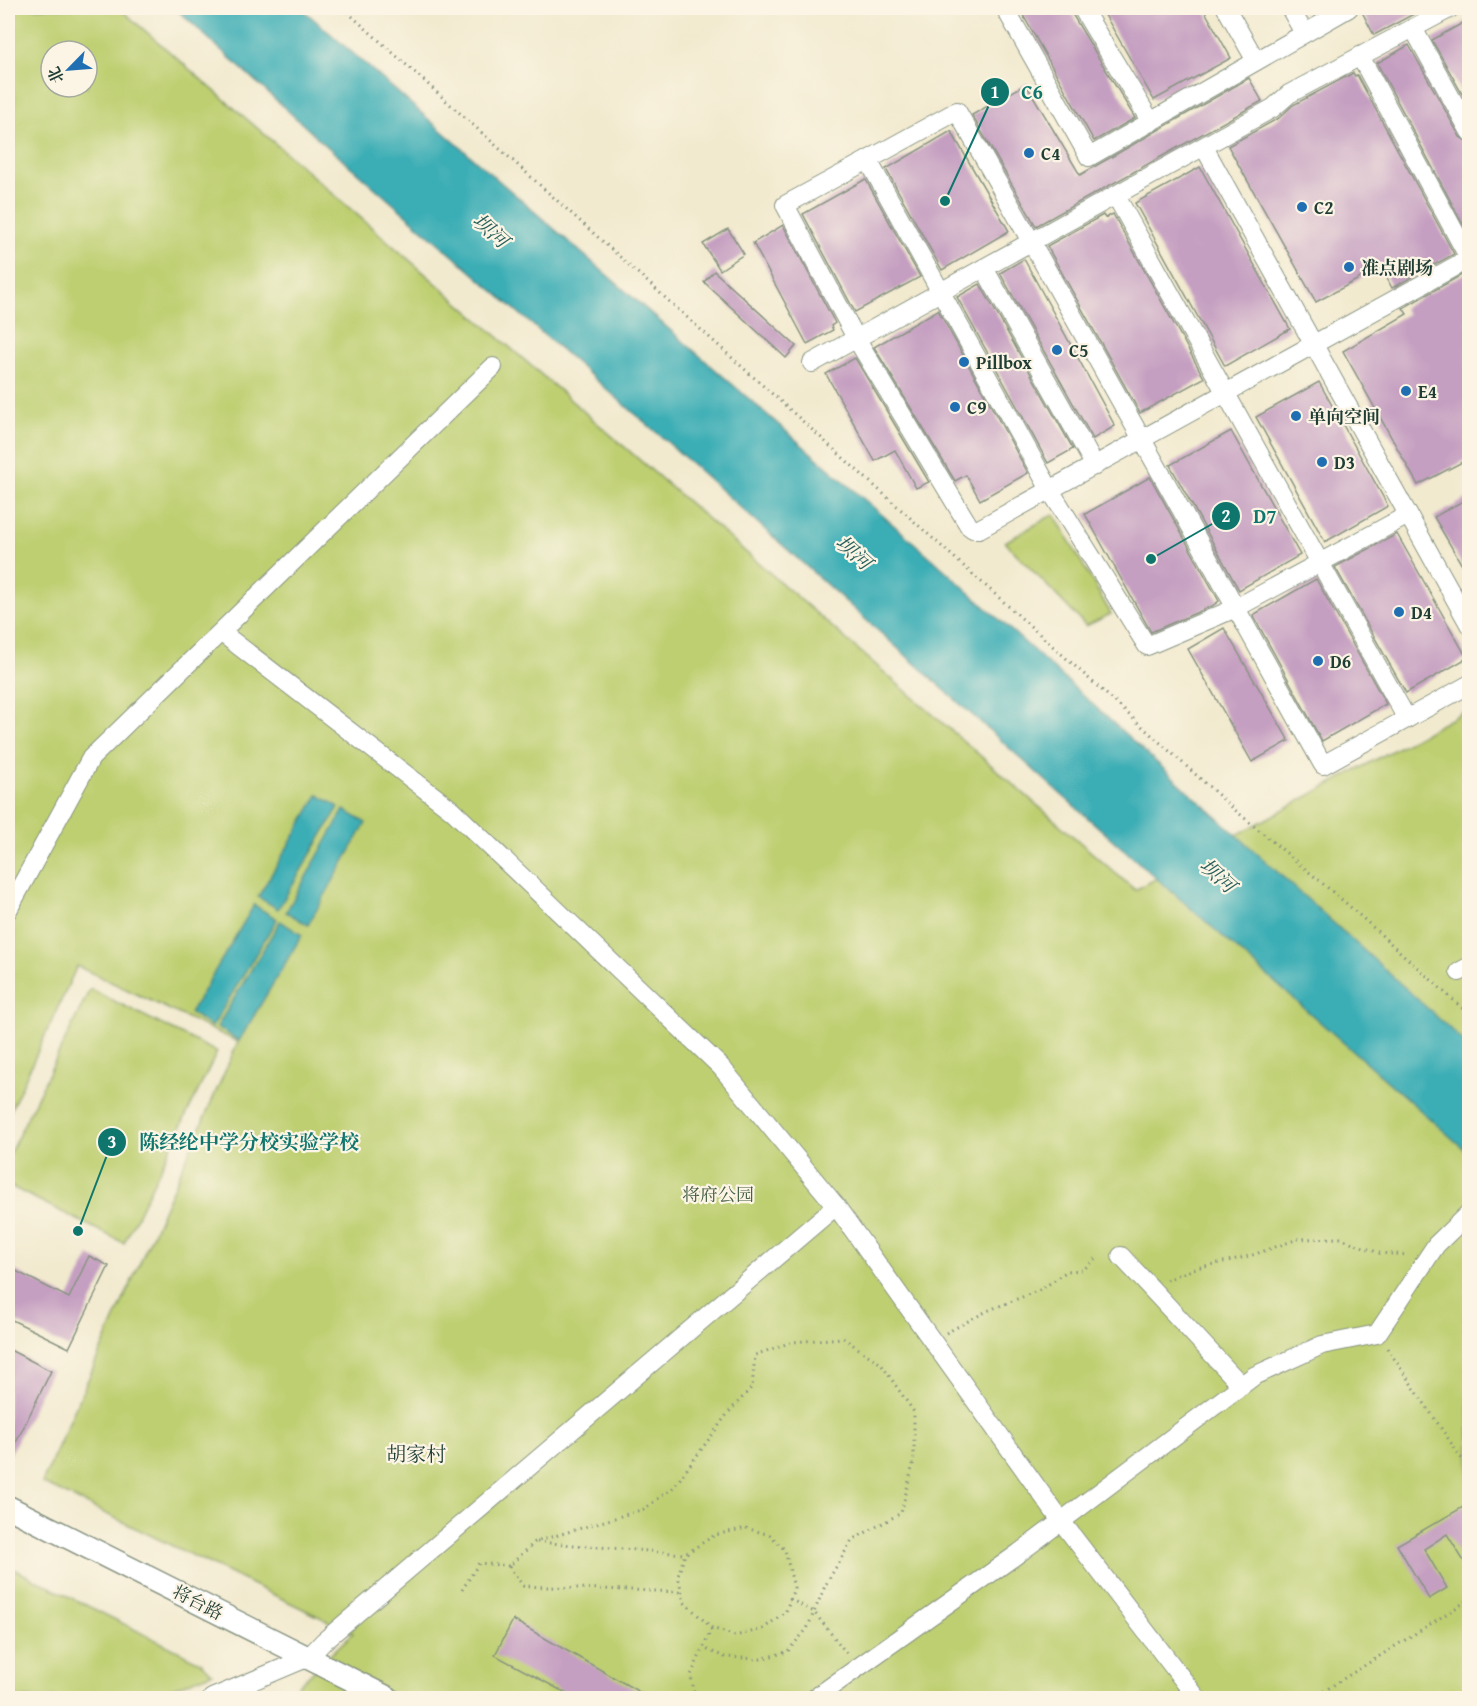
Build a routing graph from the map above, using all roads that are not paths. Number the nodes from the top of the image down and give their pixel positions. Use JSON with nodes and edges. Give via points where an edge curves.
{"nodes":[{"id":1,"x":1005,"y":8,"type":"edge"},
{"id":2,"x":1082,"y":8,"type":"edge"},
{"id":3,"x":1226,"y":8,"type":"edge"},
{"id":4,"x":1290,"y":8,"type":"edge"},
{"id":5,"x":1349,"y":8,"type":"edge"},
{"id":6,"x":1451,"y":8,"type":"edge"},
{"id":7,"x":1413,"y":28,"type":"junction"},
{"id":8,"x":1304,"y":33,"type":"junction"},
{"id":9,"x":1360,"y":56,"type":"junction"},
{"id":10,"x":1256,"y":61,"type":"junction"},
{"id":11,"x":1151,"y":122,"type":"junction"},
{"id":12,"x":1470,"y":132,"type":"edge"},
{"id":13,"x":1204,"y":147,"type":"junction"},
{"id":14,"x":868,"y":160,"type":"junction"},
{"id":15,"x":1116,"y":196,"type":"junction"},
{"id":16,"x":1032,"y":242,"type":"junction"},
{"id":17,"x":1469,"y":259,"type":"edge"},
{"id":18,"x":984,"y":268,"type":"junction"},
{"id":19,"x":940,"y":292,"type":"junction"},
{"id":20,"x":856,"y":338,"type":"junction"},
{"id":21,"x":1314,"y":346,"type":"junction"},
{"id":22,"x":812,"y":363,"type":"dead end"},
{"id":23,"x":493,"y":367,"type":"dead end"},
{"id":24,"x":1226,"y":394,"type":"junction"},
{"id":25,"x":1143,"y":439,"type":"junction"},
{"id":26,"x":1095,"y":466,"type":"junction"},
{"id":27,"x":1050,"y":490,"type":"junction"},
{"id":28,"x":1408,"y":515,"type":"junction"},
{"id":29,"x":1320,"y":562,"type":"junction"},
{"id":30,"x":1236,"y":608,"type":"junction"},
{"id":31,"x":1470,"y":626,"type":"edge"},
{"id":32,"x":222,"y":633,"type":"junction"},
{"id":33,"x":1470,"y":684,"type":"edge"},
{"id":34,"x":1407,"y":719,"type":"junction"},
{"id":35,"x":8,"y":910,"type":"edge"},
{"id":36,"x":836,"y":1206,"type":"junction"},
{"id":37,"x":1470,"y":1212,"type":"edge"},
{"id":38,"x":1121,"y":1256,"type":"dead end"},
{"id":39,"x":1241,"y":1385,"type":"junction"},
{"id":40,"x":8,"y":1507,"type":"edge"},
{"id":41,"x":1061,"y":1521,"type":"junction"},
{"id":42,"x":309,"y":1658,"type":"junction"},
{"id":43,"x":212,"y":1698,"type":"edge"},
{"id":44,"x":388,"y":1698,"type":"edge"},
{"id":45,"x":815,"y":1698,"type":"edge"},
{"id":46,"x":1197,"y":1698,"type":"edge"}],
"edges":[{"from":1,"to":11,"type":"street","via":[[1089,157]]},
{"from":2,"to":11,"type":"street"},
{"from":3,"to":10,"type":"street"},
{"from":4,"to":8,"type":"street"},
{"from":5,"to":8,"type":"street"},
{"from":6,"to":7,"type":"street"},
{"from":7,"to":9,"type":"street"},
{"from":7,"to":12,"type":"street"},
{"from":8,"to":10,"type":"street"},
{"from":9,"to":13,"type":"street"},
{"from":9,"to":17,"type":"street"},
{"from":10,"to":11,"type":"street"},
{"from":13,"to":15,"type":"street"},
{"from":13,"to":21,"type":"street"},
{"from":14,"to":16,"type":"street","via":[[957,111]]},
{"from":14,"to":19,"type":"street"},
{"from":14,"to":20,"type":"street","via":[[785,205]]},
{"from":15,"to":16,"type":"street"},
{"from":15,"to":24,"type":"street"},
{"from":16,"to":18,"type":"street"},
{"from":16,"to":25,"type":"street"},
{"from":17,"to":21,"type":"street"},
{"from":18,"to":19,"type":"street"},
{"from":18,"to":26,"type":"street"},
{"from":19,"to":20,"type":"street"},
{"from":19,"to":27,"type":"street"},
{"from":20,"to":22,"type":"street"},
{"from":20,"to":27,"type":"street","via":[[969,526],[979,530]]},
{"from":21,"to":24,"type":"street"},
{"from":21,"to":28,"type":"street"},
{"from":23,"to":32,"type":"street"},
{"from":24,"to":25,"type":"street"},
{"from":24,"to":29,"type":"street"},
{"from":25,"to":26,"type":"street"},
{"from":25,"to":30,"type":"street"},
{"from":26,"to":27,"type":"street"},
{"from":27,"to":30,"type":"street","via":[[1147,646]]},
{"from":28,"to":29,"type":"street"},
{"from":28,"to":31,"type":"street"},
{"from":29,"to":30,"type":"street"},
{"from":29,"to":34,"type":"street"},
{"from":30,"to":34,"type":"street","via":[[1323,765]]},
{"from":32,"to":35,"type":"street","via":[[91,758]]},
{"from":32,"to":36,"type":"street","via":[[452,810],[721,1067]]},
{"from":33,"to":34,"type":"street"},
{"from":36,"to":41,"type":"street"},
{"from":36,"to":42,"type":"street","via":[[324,1641]]},
{"from":37,"to":39,"type":"street","via":[[1436,1245],[1377,1334],[1322,1345]]},
{"from":38,"to":39,"type":"street"},
{"from":39,"to":41,"type":"street"},
{"from":40,"to":42,"type":"main road","name":"将台路"},
{"from":41,"to":45,"type":"street"},
{"from":41,"to":46,"type":"street"},
{"from":42,"to":43,"type":"street"},
{"from":42,"to":44,"type":"main road","name":"将台路"}]}
